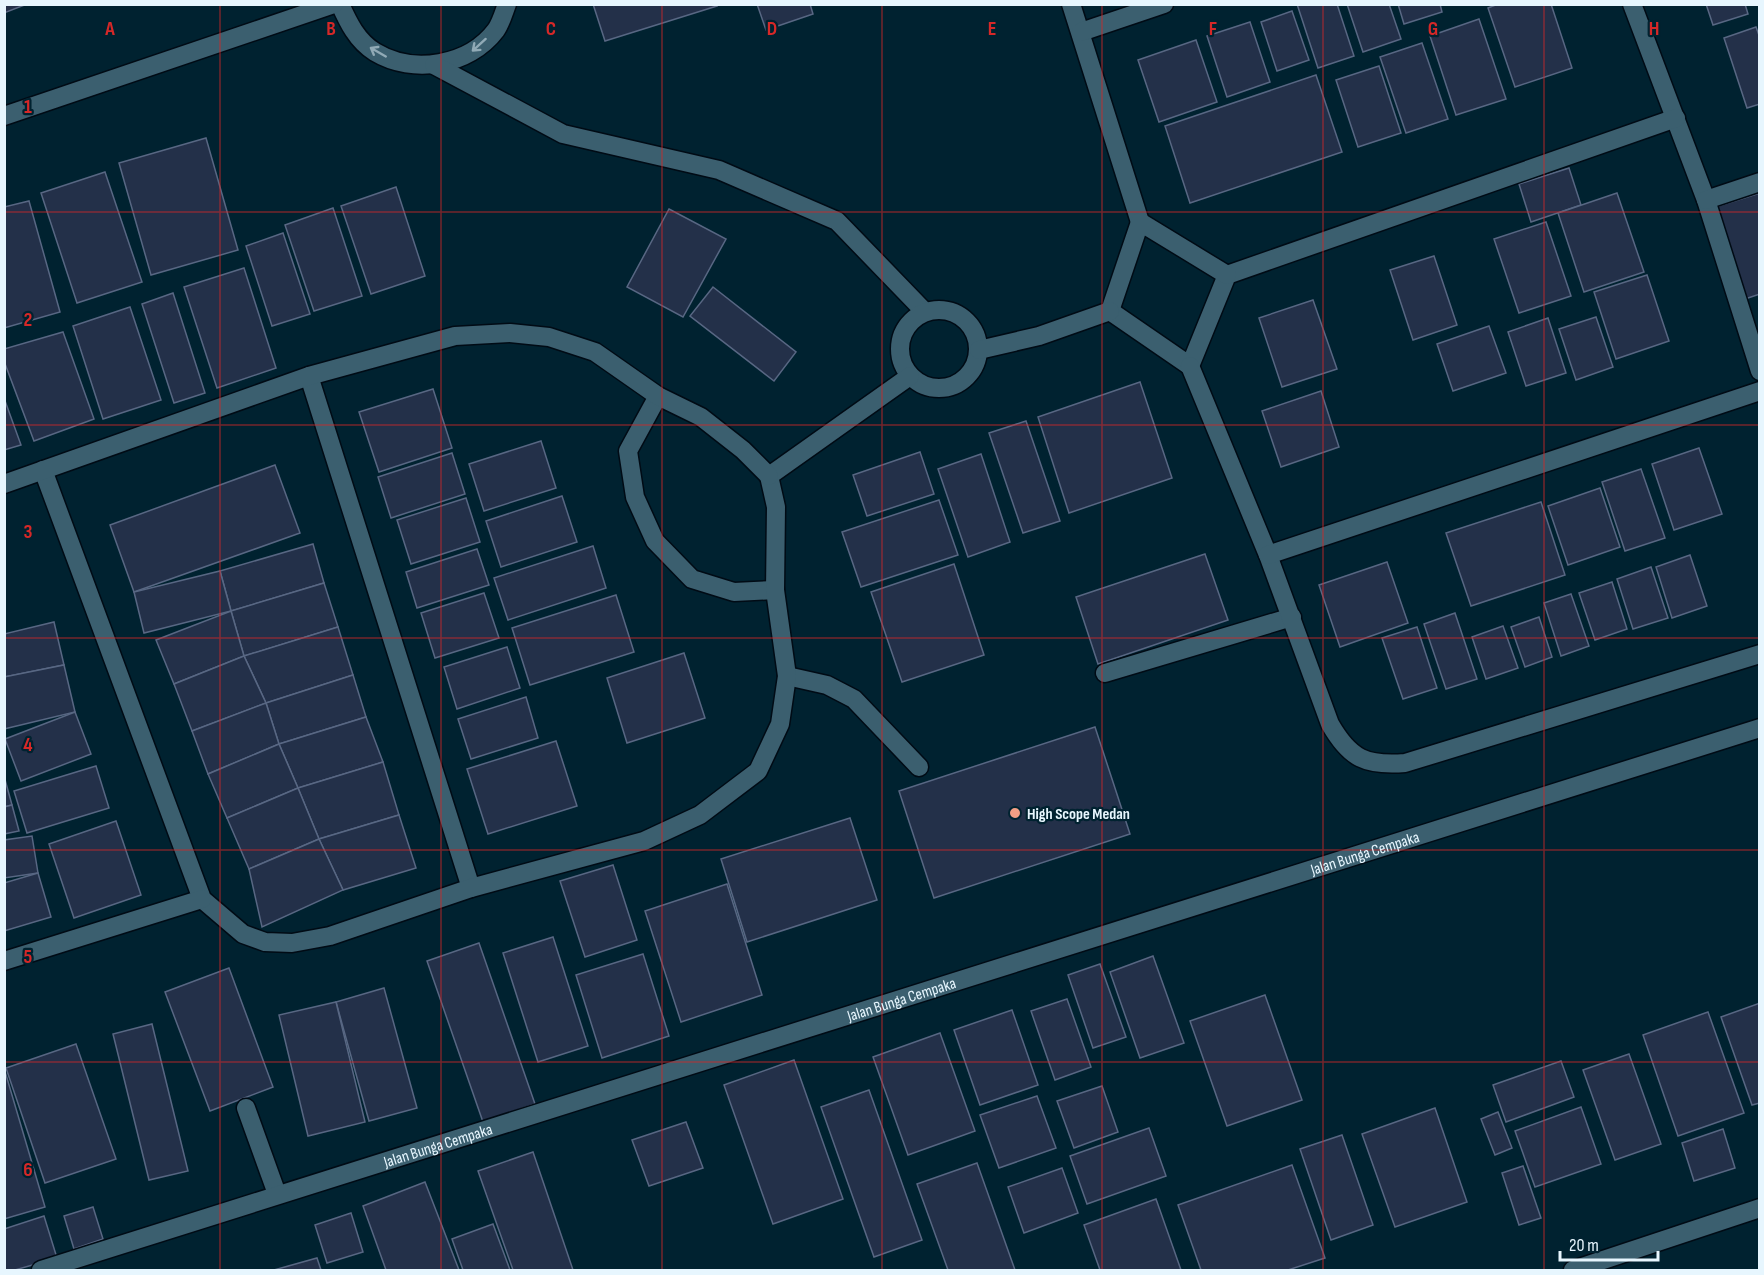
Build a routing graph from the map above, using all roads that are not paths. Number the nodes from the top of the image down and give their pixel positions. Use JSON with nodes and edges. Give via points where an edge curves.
{"nodes":[{"id":1,"x":334,"y":4,"type":"edge"},
{"id":2,"x":340,"y":4,"type":"edge"},
{"id":3,"x":507,"y":4,"type":"edge"},
{"id":4,"x":1071,"y":4,"type":"edge"},
{"id":5,"x":1164,"y":4,"type":"edge"},
{"id":6,"x":1632,"y":4,"type":"edge"},
{"id":7,"x":1081,"y":33,"type":"junction"},
{"id":8,"x":434,"y":65,"type":"junction"},
{"id":9,"x":4,"y":116,"type":"edge"},
{"id":10,"x":1676,"y":118,"type":"junction"},
{"id":11,"x":1760,"y":182,"type":"edge"},
{"id":12,"x":1706,"y":200,"type":"junction"},
{"id":13,"x":1140,"y":222,"type":"junction"},
{"id":14,"x":1227,"y":275,"type":"junction"},
{"id":15,"x":924,"y":311,"type":"junction"},
{"id":16,"x":1110,"y":311,"type":"junction"},
{"id":17,"x":980,"y":350,"type":"junction"},
{"id":18,"x":1191,"y":366,"type":"junction"},
{"id":19,"x":1760,"y":371,"type":"edge"},
{"id":20,"x":309,"y":376,"type":"junction"},
{"id":21,"x":910,"y":376,"type":"junction"},
{"id":22,"x":1760,"y":391,"type":"edge"},
{"id":23,"x":658,"y":396,"type":"junction"},
{"id":24,"x":43,"y":470,"type":"junction"},
{"id":25,"x":768,"y":476,"type":"junction"},
{"id":26,"x":4,"y":484,"type":"edge"},
{"id":27,"x":1268,"y":555,"type":"junction"},
{"id":28,"x":775,"y":590,"type":"junction"},
{"id":29,"x":1292,"y":616,"type":"junction"},
{"id":30,"x":1760,"y":654,"type":"edge"},
{"id":31,"x":1105,"y":674,"type":"dead end"},
{"id":32,"x":787,"y":676,"type":"junction"},
{"id":33,"x":1760,"y":728,"type":"edge"},
{"id":34,"x":919,"y":767,"type":"dead end"},
{"id":35,"x":471,"y":888,"type":"junction"},
{"id":36,"x":202,"y":899,"type":"junction"},
{"id":37,"x":4,"y":961,"type":"edge"},
{"id":38,"x":246,"y":1108,"type":"dead end"},
{"id":39,"x":278,"y":1194,"type":"junction"},
{"id":40,"x":1760,"y":1208,"type":"edge"},
{"id":41,"x":41,"y":1270,"type":"edge"},
{"id":42,"x":1573,"y":1270,"type":"edge"}],
"edges":[{"from":1,"to":9,"type":"street"},
{"from":8,"to":2,"type":"street","one_way":true,"via":[[403,64],[374,52],[352,30]]},
{"from":3,"to":8,"type":"street","one_way":true,"via":[[495,30],[468,54]]},
{"from":4,"to":7,"type":"street"},
{"from":5,"to":7,"type":"street"},
{"from":6,"to":10,"type":"street"},
{"from":7,"to":13,"type":"street"},
{"from":8,"to":15,"type":"street","via":[[563,134],[719,170],[837,220]]},
{"from":10,"to":12,"type":"street"},
{"from":10,"to":14,"type":"street"},
{"from":11,"to":12,"type":"street"},
{"from":12,"to":19,"type":"street"},
{"from":13,"to":14,"type":"street"},
{"from":13,"to":16,"type":"street"},
{"from":14,"to":18,"type":"street"},
{"from":15,"to":17,"type":"street","via":[[956,312],[968,321]]},
{"from":15,"to":21,"type":"street","via":[[911,320],[899,348]]},
{"from":16,"to":17,"type":"street","via":[[1039,336]]},
{"from":16,"to":18,"type":"street"},
{"from":17,"to":21,"type":"street","via":[[967,377],[954,386],[923,385]]},
{"from":18,"to":27,"type":"street"},
{"from":20,"to":23,"type":"street","via":[[455,336],[510,333],[549,337],[595,352]]},
{"from":20,"to":24,"type":"street"},
{"from":20,"to":35,"type":"street"},
{"from":21,"to":25,"type":"street"},
{"from":22,"to":27,"type":"street"},
{"from":23,"to":25,"type":"street","via":[[701,417]]},
{"from":23,"to":28,"type":"street","via":[[628,451],[635,497],[655,541],[692,579],[734,592]]},
{"from":24,"to":26,"type":"street"},
{"from":24,"to":36,"type":"street"},
{"from":25,"to":28,"type":"street","via":[[776,507]]},
{"from":27,"to":29,"type":"street"},
{"from":28,"to":32,"type":"street"},
{"from":29,"to":30,"type":"street","via":[[1321,701],[1341,744],[1358,758],[1381,765],[1405,764],[1442,754]]},
{"from":29,"to":31,"type":"street"},
{"from":32,"to":34,"type":"street","via":[[827,685],[854,699]]},
{"from":32,"to":35,"type":"street","via":[[780,724],[758,771],[700,815],[644,841]]},
{"from":33,"to":39,"type":"street","name":"Jalan Bunga Cempaka"},
{"from":35,"to":36,"type":"street","via":[[330,936],[292,943],[265,942],[243,934]]},
{"from":36,"to":37,"type":"street"},
{"from":38,"to":39,"type":"street"},
{"from":39,"to":41,"type":"street","name":"Jalan Bunga Cempaka"},
{"from":40,"to":42,"type":"street"}]}
